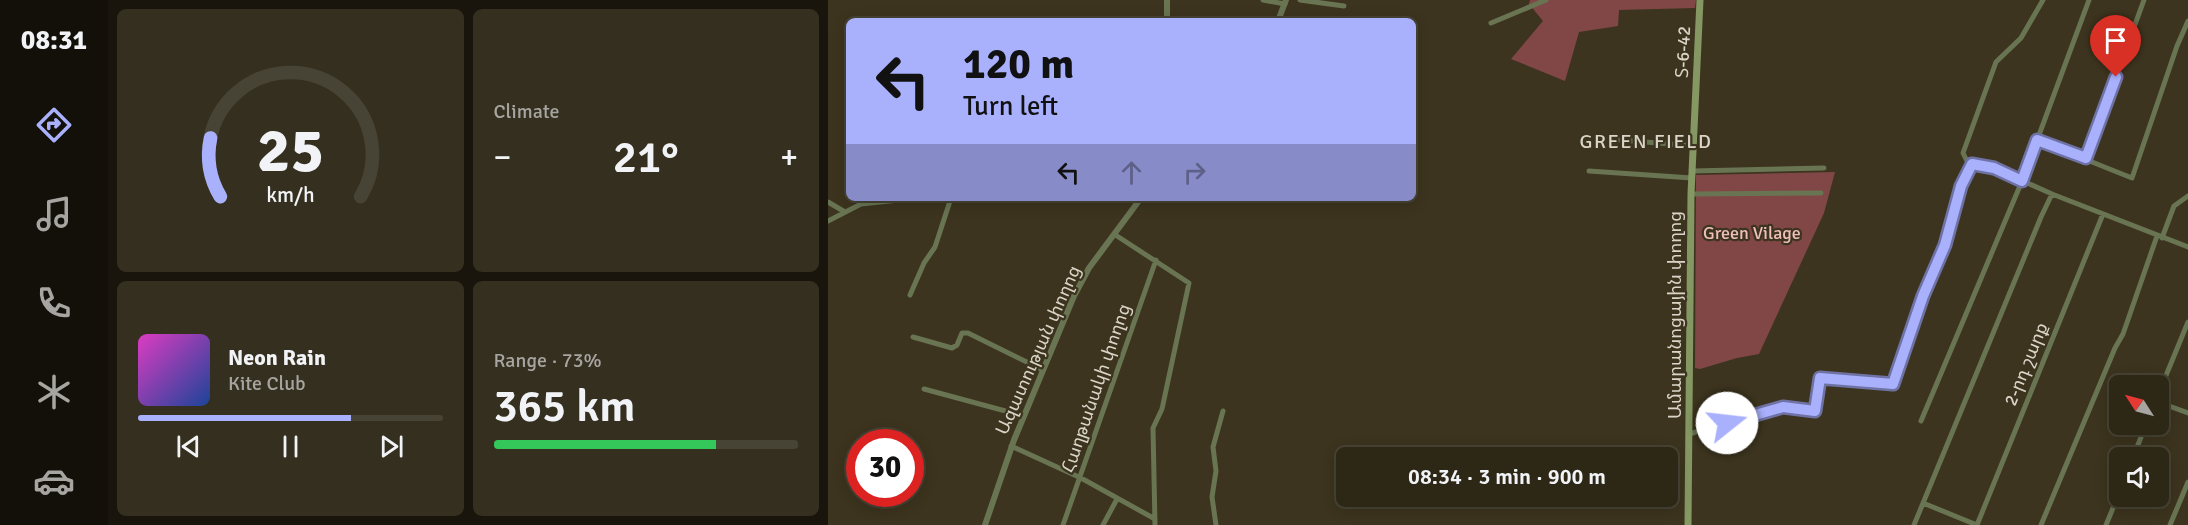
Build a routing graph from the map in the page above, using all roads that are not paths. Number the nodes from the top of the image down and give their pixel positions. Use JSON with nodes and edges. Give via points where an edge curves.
{"nodes":[{"id":1,"x":1167,"y":0,"type":"edge"},
{"id":2,"x":1263,"y":0,"type":"edge"},
{"id":3,"x":1299,"y":0,"type":"edge"},
{"id":4,"x":1546,"y":0,"type":"edge"},
{"id":5,"x":1700,"y":0,"type":"edge"},
{"id":6,"x":2043,"y":0,"type":"edge"},
{"id":7,"x":2089,"y":0,"type":"edge"},
{"id":8,"x":2144,"y":0,"type":"edge"},
{"id":9,"x":1286,"y":2,"type":"edge"},
{"id":10,"x":1344,"y":6,"type":"dead end"},
{"id":11,"x":1167,"y":18,"type":"edge"},
{"id":12,"x":1279,"y":18,"type":"edge"},
{"id":13,"x":2188,"y":21,"type":"edge"},
{"id":14,"x":1491,"y":23,"type":"dead end"},
{"id":15,"x":1695,"y":106,"type":"joint"},
{"id":16,"x":1610,"y":139,"type":"dead end"},
{"id":17,"x":2037,"y":140,"type":"junction"},
{"id":18,"x":1694,"y":146,"type":"junction"},
{"id":19,"x":2086,"y":158,"type":"junction"},
{"id":20,"x":1972,"y":164,"type":"junction"},
{"id":21,"x":1824,"y":168,"type":"dead end"},
{"id":22,"x":1589,"y":171,"type":"dead end"},
{"id":23,"x":1692,"y":174,"type":"junction"},
{"id":24,"x":2022,"y":181,"type":"junction"},
{"id":25,"x":1821,"y":193,"type":"dead end"},
{"id":26,"x":1691,"y":194,"type":"junction"},
{"id":27,"x":2052,"y":194,"type":"junction"},
{"id":28,"x":2188,"y":196,"type":"edge"},
{"id":29,"x":890,"y":201,"type":"edge"},
{"id":30,"x":950,"y":201,"type":"edge"},
{"id":31,"x":1139,"y":201,"type":"edge"},
{"id":32,"x":828,"y":202,"type":"edge"},
{"id":33,"x":845,"y":212,"type":"junction"},
{"id":34,"x":2103,"y":214,"type":"junction"},
{"id":35,"x":828,"y":221,"type":"edge"},
{"id":36,"x":1114,"y":234,"type":"junction"},
{"id":37,"x":2159,"y":237,"type":"junction"},
{"id":38,"x":2188,"y":248,"type":"edge"},
{"id":39,"x":1156,"y":260,"type":"junction"},
{"id":40,"x":910,"y":295,"type":"dead end"},
{"id":41,"x":2188,"y":322,"type":"edge"},
{"id":42,"x":913,"y":337,"type":"dead end"},
{"id":43,"x":1043,"y":370,"type":"junction"},
{"id":44,"x":2166,"y":375,"type":"edge"},
{"id":45,"x":924,"y":389,"type":"dead end"},
{"id":46,"x":2169,"y":406,"type":"edge"},
{"id":47,"x":1223,"y":411,"type":"dead end"},
{"id":48,"x":2188,"y":412,"type":"edge"},
{"id":49,"x":1024,"y":416,"type":"junction"},
{"id":50,"x":1921,"y":421,"type":"dead end"},
{"id":51,"x":1689,"y":434,"type":"junction"},
{"id":52,"x":1011,"y":446,"type":"junction"},
{"id":53,"x":1080,"y":478,"type":"junction"},
{"id":54,"x":2188,"y":482,"type":"edge"},
{"id":55,"x":1117,"y":499,"type":"junction"},
{"id":56,"x":1923,"y":503,"type":"junction"},
{"id":57,"x":2113,"y":507,"type":"edge"},
{"id":58,"x":1155,"y":522,"type":"edge"},
{"id":59,"x":985,"y":525,"type":"edge"},
{"id":60,"x":1063,"y":525,"type":"edge"},
{"id":61,"x":1103,"y":525,"type":"edge"},
{"id":62,"x":1216,"y":525,"type":"edge"},
{"id":63,"x":1688,"y":525,"type":"edge"},
{"id":64,"x":1914,"y":525,"type":"edge"},
{"id":65,"x":1977,"y":525,"type":"edge"},
{"id":66,"x":2041,"y":525,"type":"edge"},
{"id":67,"x":2106,"y":525,"type":"edge"},
{"id":68,"x":2170,"y":525,"type":"edge"}],
"edges":[{"from":1,"to":11,"type":"street"},
{"from":2,"to":9,"type":"street"},
{"from":3,"to":10,"type":"street"},
{"from":4,"to":14,"type":"street"},
{"from":5,"to":15,"type":"main road","name":"Տ-6-42","number":"Տ-6-42"},
{"from":6,"to":20,"type":"street","via":[[2021,38],[2003,53],[1992,70],[1963,153]]},
{"from":7,"to":17,"type":"street"},
{"from":8,"to":19,"type":"street"},
{"from":9,"to":12,"type":"street"},
{"from":13,"to":19,"type":"street","via":[[2132,178]]},
{"from":15,"to":18,"type":"main road","name":"Ամարանոցային փողոց","number":"Տ-6-42"},
{"from":16,"to":18,"type":"street"},
{"from":17,"to":19,"type":"street"},
{"from":17,"to":24,"type":"street"},
{"from":18,"to":23,"type":"main road","name":"Ամարանոցային փողոց","number":"Տ-6-42"},
{"from":20,"to":24,"type":"street","via":[[1994,168]]},
{"from":20,"to":51,"type":"street","via":[[1893,384],[1820,378],[1815,411],[1783,407]]},
{"from":21,"to":23,"type":"street"},
{"from":22,"to":23,"type":"street"},
{"from":23,"to":26,"type":"main road","name":"Ամարանոցային փողոց","number":"Տ-6-42"},
{"from":24,"to":27,"type":"street"},
{"from":24,"to":50,"type":"street"},
{"from":25,"to":26,"type":"street"},
{"from":26,"to":51,"type":"main road","name":"Ամարանոցային փողոց","number":"Տ-6-42"},
{"from":27,"to":34,"type":"street"},
{"from":27,"to":56,"type":"street"},
{"from":28,"to":37,"type":"street","via":[[2175,206]]},
{"from":29,"to":33,"type":"street","via":[[861,204]]},
{"from":30,"to":40,"type":"street","via":[[935,247]]},
{"from":31,"to":36,"type":"street","name":"Ազատության փողոց"},
{"from":32,"to":33,"type":"street"},
{"from":33,"to":35,"type":"street"},
{"from":34,"to":37,"type":"street"},
{"from":34,"to":65,"type":"street","name":"2-րդ շարք"},
{"from":36,"to":39,"type":"street"},
{"from":36,"to":43,"type":"street","name":"Ազատության փողոց","via":[[1074,296]]},
{"from":37,"to":38,"type":"street"},
{"from":37,"to":66,"type":"street","via":[[2123,334]]},
{"from":39,"to":53,"type":"street","name":"Հաղթանակի փողոց"},
{"from":39,"to":58,"type":"street","via":[[1189,283],[1162,409],[1153,428]]},
{"from":41,"to":44,"type":"street"},
{"from":42,"to":43,"type":"street","via":[[952,348],[962,333],[968,333]]},
{"from":43,"to":49,"type":"street","name":"Ազատության փողոց"},
{"from":45,"to":49,"type":"street"},
{"from":46,"to":48,"type":"street"},
{"from":47,"to":62,"type":"street","via":[[1213,447]]},
{"from":49,"to":52,"type":"street","name":"Ազատության փողոց"},
{"from":51,"to":63,"type":"main road","name":"Ամարանոցային փողոց","number":"Տ-6-42"},
{"from":52,"to":53,"type":"street"},
{"from":52,"to":59,"type":"street","name":"Ազատության փողոց"},
{"from":53,"to":55,"type":"street"},
{"from":53,"to":60,"type":"street","name":"Հաղթանակի փողոց"},
{"from":54,"to":68,"type":"street"},
{"from":55,"to":58,"type":"street"},
{"from":55,"to":61,"type":"street"},
{"from":56,"to":64,"type":"street"},
{"from":56,"to":65,"type":"street"},
{"from":57,"to":67,"type":"street"}]}
